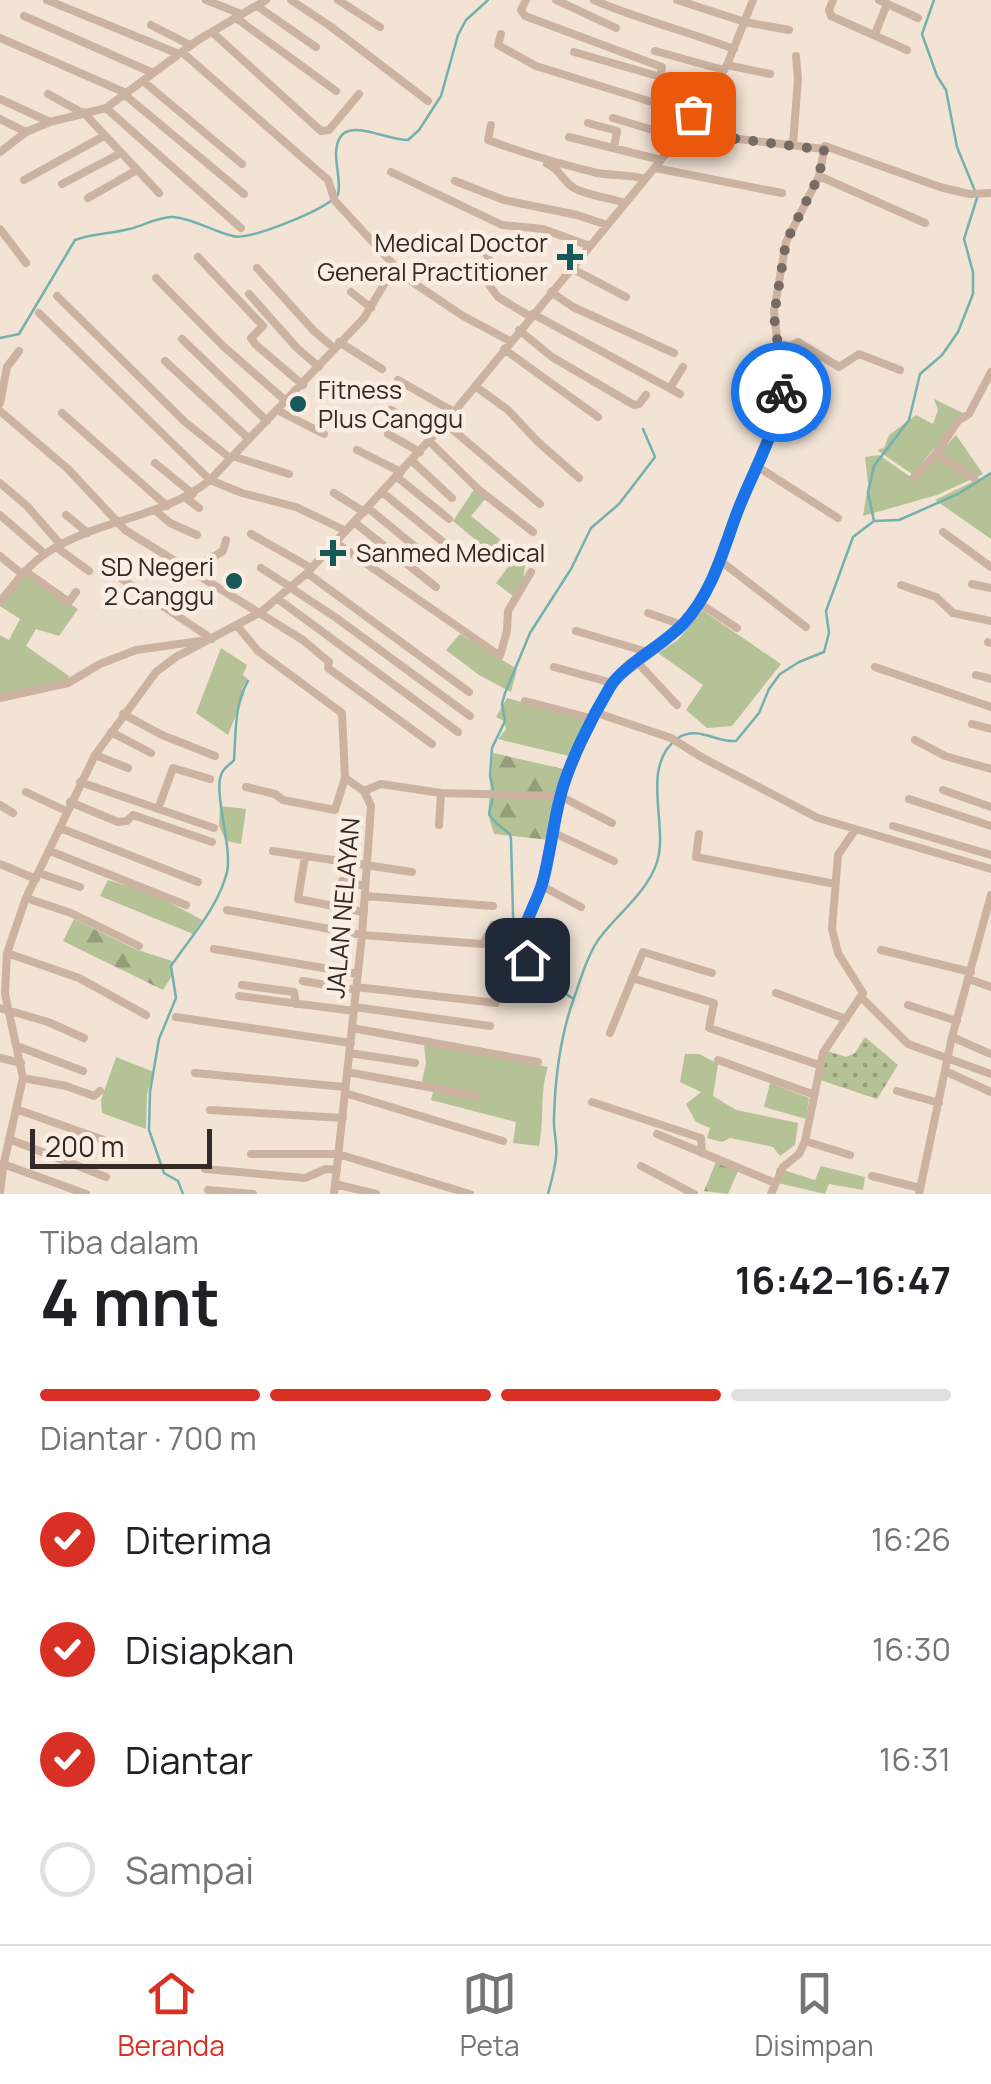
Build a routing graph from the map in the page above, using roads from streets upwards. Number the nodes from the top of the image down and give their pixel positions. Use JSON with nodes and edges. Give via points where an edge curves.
{"nodes":[{"id":1,"x":47,"y":0,"type":"edge"},
{"id":2,"x":206,"y":0,"type":"edge"},
{"id":3,"x":291,"y":0,"type":"edge"},
{"id":4,"x":338,"y":0,"type":"edge"},
{"id":5,"x":526,"y":0,"type":"edge"},
{"id":6,"x":556,"y":0,"type":"edge"},
{"id":7,"x":594,"y":0,"type":"edge"},
{"id":8,"x":677,"y":0,"type":"edge"},
{"id":9,"x":753,"y":0,"type":"edge"},
{"id":10,"x":833,"y":0,"type":"edge"},
{"id":11,"x":260,"y":2,"type":"edge"},
{"id":12,"x":883,"y":2,"type":"edge"},
{"id":13,"x":24,"y":16,"type":"dead end"},
{"id":14,"x":238,"y":16,"type":"junction"},
{"id":15,"x":918,"y":18,"type":"dead end"},
{"id":16,"x":745,"y":22,"type":"junction"},
{"id":17,"x":151,"y":24,"type":"dead end"},
{"id":18,"x":380,"y":28,"type":"dead end"},
{"id":19,"x":616,"y":28,"type":"dead end"},
{"id":20,"x":789,"y":30,"type":"dead end"},
{"id":21,"x":212,"y":32,"type":"junction"},
{"id":22,"x":501,"y":34,"type":"dead end"},
{"id":23,"x":875,"y":34,"type":"junction"},
{"id":24,"x":0,"y":38,"type":"edge"},
{"id":25,"x":316,"y":47,"type":"dead end"},
{"id":26,"x":734,"y":49,"type":"junction"},
{"id":27,"x":184,"y":50,"type":"junction"},
{"id":28,"x":907,"y":50,"type":"dead end"},
{"id":29,"x":574,"y":52,"type":"dead end"},
{"id":30,"x":655,"y":52,"type":"dead end"},
{"id":31,"x":796,"y":56,"type":"dead end"},
{"id":32,"x":725,"y":68,"type":"junction"},
{"id":33,"x":153,"y":73,"type":"junction"},
{"id":34,"x":770,"y":74,"type":"dead end"},
{"id":35,"x":660,"y":79,"type":"junction"},
{"id":36,"x":143,"y":81,"type":"junction"},
{"id":37,"x":336,"y":91,"type":"dead end"},
{"id":38,"x":712,"y":92,"type":"junction"},
{"id":39,"x":48,"y":94,"type":"dead end"},
{"id":40,"x":126,"y":94,"type":"junction"},
{"id":41,"x":358,"y":94,"type":"dead end"},
{"id":42,"x":0,"y":98,"type":"edge"},
{"id":43,"x":428,"y":101,"type":"dead end"},
{"id":44,"x":106,"y":108,"type":"junction"},
{"id":45,"x":82,"y":112,"type":"junction"},
{"id":46,"x":697,"y":116,"type":"junction"},
{"id":47,"x":612,"y":118,"type":"dead end"},
{"id":48,"x":0,"y":120,"type":"edge"},
{"id":49,"x":50,"y":122,"type":"junction"},
{"id":50,"x":588,"y":123,"type":"dead end"},
{"id":51,"x":491,"y":125,"type":"dead end"},
{"id":52,"x":686,"y":129,"type":"junction"},
{"id":53,"x":26,"y":132,"type":"junction"},
{"id":54,"x":104,"y":136,"type":"junction"},
{"id":55,"x":568,"y":137,"type":"dead end"},
{"id":56,"x":680,"y":138,"type":"junction"},
{"id":57,"x":477,"y":140,"type":"dead end"},
{"id":58,"x":793,"y":143,"type":"junction"},
{"id":59,"x":2,"y":146,"type":"edge"},
{"id":60,"x":825,"y":147,"type":"junction"},
{"id":61,"x":614,"y":148,"type":"junction"},
{"id":62,"x":121,"y":153,"type":"junction"},
{"id":63,"x":242,"y":164,"type":"dead end"},
{"id":64,"x":658,"y":164,"type":"junction"},
{"id":65,"x":137,"y":170,"type":"junction"},
{"id":66,"x":391,"y":172,"type":"dead end"},
{"id":67,"x":819,"y":176,"type":"junction"},
{"id":68,"x":645,"y":179,"type":"junction"},
{"id":69,"x":24,"y":180,"type":"dead end"},
{"id":70,"x":455,"y":181,"type":"dead end"},
{"id":71,"x":62,"y":184,"type":"dead end"},
{"id":72,"x":782,"y":193,"type":"dead end"},
{"id":73,"x":991,"y":193,"type":"edge"},
{"id":74,"x":159,"y":194,"type":"dead end"},
{"id":75,"x":244,"y":194,"type":"dead end"},
{"id":76,"x":88,"y":198,"type":"dead end"},
{"id":77,"x":626,"y":203,"type":"junction"},
{"id":78,"x":925,"y":222,"type":"dead end"},
{"id":79,"x":607,"y":225,"type":"junction"},
{"id":80,"x":241,"y":228,"type":"dead end"},
{"id":81,"x":0,"y":229,"type":"edge"},
{"id":82,"x":590,"y":246,"type":"junction"},
{"id":83,"x":486,"y":252,"type":"dead end"},
{"id":84,"x":198,"y":257,"type":"dead end"},
{"id":85,"x":26,"y":263,"type":"dead end"},
{"id":86,"x":395,"y":266,"type":"junction"},
{"id":87,"x":256,"y":268,"type":"dead end"},
{"id":88,"x":571,"y":268,"type":"junction"},
{"id":89,"x":156,"y":278,"type":"dead end"},
{"id":90,"x":350,"y":292,"type":"dead end"},
{"id":91,"x":551,"y":292,"type":"junction"},
{"id":92,"x":250,"y":294,"type":"dead end"},
{"id":93,"x":57,"y":296,"type":"dead end"},
{"id":94,"x":626,"y":296,"type":"dead end"},
{"id":95,"x":371,"y":308,"type":"junction"},
{"id":96,"x":39,"y":313,"type":"dead end"},
{"id":97,"x":532,"y":316,"type":"junction"},
{"id":98,"x":519,"y":330,"type":"junction"},
{"id":99,"x":182,"y":339,"type":"dead end"},
{"id":100,"x":510,"y":340,"type":"junction"},
{"id":101,"x":778,"y":344,"type":"junction"},
{"id":102,"x":336,"y":345,"type":"junction"},
{"id":103,"x":504,"y":349,"type":"junction"},
{"id":104,"x":19,"y":352,"type":"dead end"},
{"id":105,"x":674,"y":352,"type":"dead end"},
{"id":106,"x":165,"y":361,"type":"dead end"},
{"id":107,"x":319,"y":367,"type":"junction"},
{"id":108,"x":684,"y":367,"type":"dead end"},
{"id":109,"x":382,"y":369,"type":"dead end"},
{"id":110,"x":900,"y":370,"type":"dead end"},
{"id":111,"x":991,"y":372,"type":"edge"},
{"id":112,"x":398,"y":380,"type":"dead end"},
{"id":113,"x":303,"y":385,"type":"junction"},
{"id":114,"x":475,"y":386,"type":"junction"},
{"id":115,"x":670,"y":388,"type":"junction"},
{"id":116,"x":680,"y":394,"type":"dead end"},
{"id":117,"x":646,"y":395,"type":"dead end"},
{"id":118,"x":286,"y":402,"type":"junction"},
{"id":119,"x":0,"y":403,"type":"edge"},
{"id":120,"x":779,"y":405,"type":"junction"},
{"id":121,"x":391,"y":410,"type":"dead end"},
{"id":122,"x":0,"y":411,"type":"edge"},
{"id":123,"x":279,"y":411,"type":"junction"},
{"id":124,"x":454,"y":412,"type":"junction"},
{"id":125,"x":62,"y":413,"type":"dead end"},
{"id":126,"x":598,"y":417,"type":"dead end"},
{"id":127,"x":268,"y":421,"type":"junction"},
{"id":128,"x":445,"y":423,"type":"junction"},
{"id":129,"x":814,"y":426,"type":"dead end"},
{"id":130,"x":324,"y":434,"type":"dead end"},
{"id":131,"x":388,"y":434,"type":"dead end"},
{"id":132,"x":248,"y":438,"type":"junction"},
{"id":133,"x":432,"y":438,"type":"junction"},
{"id":134,"x":356,"y":450,"type":"dead end"},
{"id":135,"x":420,"y":452,"type":"junction"},
{"id":136,"x":936,"y":454,"type":"junction"},
{"id":137,"x":231,"y":457,"type":"junction"},
{"id":138,"x":411,"y":460,"type":"junction"},
{"id":139,"x":155,"y":462,"type":"dead end"},
{"id":140,"x":758,"y":467,"type":"junction"},
{"id":141,"x":289,"y":474,"type":"dead end"},
{"id":142,"x":399,"y":474,"type":"junction"},
{"id":143,"x":580,"y":478,"type":"dead end"},
{"id":144,"x":914,"y":478,"type":"dead end"},
{"id":145,"x":974,"y":478,"type":"dead end"},
{"id":146,"x":210,"y":480,"type":"junction"},
{"id":147,"x":0,"y":482,"type":"edge"},
{"id":148,"x":382,"y":492,"type":"junction"},
{"id":149,"x":334,"y":493,"type":"dead end"},
{"id":150,"x":190,"y":496,"type":"junction"},
{"id":151,"x":452,"y":498,"type":"dead end"},
{"id":152,"x":540,"y":504,"type":"dead end"},
{"id":153,"x":167,"y":506,"type":"junction"},
{"id":154,"x":199,"y":508,"type":"dead end"},
{"id":155,"x":155,"y":510,"type":"junction"},
{"id":156,"x":366,"y":510,"type":"junction"},
{"id":157,"x":0,"y":515,"type":"edge"},
{"id":158,"x":66,"y":515,"type":"dead end"},
{"id":159,"x":838,"y":518,"type":"dead end"},
{"id":160,"x":449,"y":519,"type":"dead end"},
{"id":161,"x":116,"y":522,"type":"junction"},
{"id":162,"x":354,"y":522,"type":"junction"},
{"id":163,"x":346,"y":530,"type":"junction"},
{"id":164,"x":533,"y":532,"type":"dead end"},
{"id":165,"x":943,"y":532,"type":"dead end"},
{"id":166,"x":88,"y":533,"type":"junction"},
{"id":167,"x":251,"y":534,"type":"dead end"},
{"id":168,"x":197,"y":535,"type":"dead end"},
{"id":169,"x":226,"y":540,"type":"dead end"},
{"id":170,"x":335,"y":542,"type":"junction"},
{"id":171,"x":59,"y":546,"type":"junction"},
{"id":172,"x":45,"y":554,"type":"junction"},
{"id":173,"x":0,"y":556,"type":"edge"},
{"id":174,"x":430,"y":559,"type":"dead end"},
{"id":175,"x":465,"y":560,"type":"dead end"},
{"id":176,"x":722,"y":562,"type":"junction"},
{"id":177,"x":991,"y":567,"type":"edge"},
{"id":178,"x":261,"y":568,"type":"dead end"},
{"id":179,"x":190,"y":570,"type":"junction"},
{"id":180,"x":309,"y":570,"type":"junction"},
{"id":181,"x":89,"y":571,"type":"dead end"},
{"id":182,"x":531,"y":572,"type":"dead end"},
{"id":183,"x":24,"y":573,"type":"junction"},
{"id":184,"x":122,"y":579,"type":"dead end"},
{"id":185,"x":972,"y":584,"type":"dead end"},
{"id":186,"x":0,"y":585,"type":"edge"},
{"id":187,"x":901,"y":585,"type":"dead end"},
{"id":188,"x":436,"y":586,"type":"dead end"},
{"id":189,"x":292,"y":588,"type":"junction"},
{"id":190,"x":991,"y":588,"type":"edge"},
{"id":191,"x":9,"y":590,"type":"junction"},
{"id":192,"x":76,"y":592,"type":"dead end"},
{"id":193,"x":278,"y":599,"type":"junction"},
{"id":194,"x":0,"y":602,"type":"edge"},
{"id":195,"x":699,"y":602,"type":"junction"},
{"id":196,"x":261,"y":612,"type":"junction"},
{"id":197,"x":648,"y":613,"type":"dead end"},
{"id":198,"x":991,"y":621,"type":"edge"},
{"id":199,"x":238,"y":626,"type":"junction"},
{"id":200,"x":682,"y":626,"type":"junction"},
{"id":201,"x":806,"y":627,"type":"dead end"},
{"id":202,"x":737,"y":628,"type":"dead end"},
{"id":203,"x":576,"y":631,"type":"dead end"},
{"id":204,"x":209,"y":640,"type":"junction"},
{"id":205,"x":174,"y":644,"type":"junction"},
{"id":206,"x":651,"y":653,"type":"junction"},
{"id":207,"x":176,"y":657,"type":"junction"},
{"id":208,"x":638,"y":662,"type":"junction"},
{"id":209,"x":554,"y":666,"type":"dead end"},
{"id":210,"x":876,"y":667,"type":"dead end"},
{"id":211,"x":976,"y":675,"type":"dead end"},
{"id":212,"x":991,"y":679,"type":"edge"},
{"id":213,"x":612,"y":683,"type":"junction"},
{"id":214,"x":469,"y":692,"type":"dead end"},
{"id":215,"x":0,"y":698,"type":"edge"},
{"id":216,"x":525,"y":701,"type":"dead end"},
{"id":217,"x":677,"y":705,"type":"dead end"},
{"id":218,"x":991,"y":706,"type":"edge"},
{"id":219,"x":123,"y":714,"type":"junction"},
{"id":220,"x":470,"y":716,"type":"dead end"},
{"id":221,"x":596,"y":716,"type":"junction"},
{"id":222,"x":972,"y":724,"type":"dead end"},
{"id":223,"x":991,"y":730,"type":"edge"},
{"id":224,"x":110,"y":732,"type":"junction"},
{"id":225,"x":458,"y":732,"type":"dead end"},
{"id":226,"x":914,"y":740,"type":"dead end"},
{"id":227,"x":432,"y":744,"type":"dead end"},
{"id":228,"x":151,"y":753,"type":"dead end"},
{"id":229,"x":95,"y":755,"type":"junction"},
{"id":230,"x":215,"y":756,"type":"dead end"},
{"id":231,"x":128,"y":768,"type":"dead end"},
{"id":232,"x":991,"y":769,"type":"edge"},
{"id":233,"x":345,"y":778,"type":"junction"},
{"id":234,"x":210,"y":779,"type":"dead end"},
{"id":235,"x":80,"y":782,"type":"junction"},
{"id":236,"x":246,"y":787,"type":"dead end"},
{"id":237,"x":943,"y":790,"type":"dead end"},
{"id":238,"x":364,"y":791,"type":"junction"},
{"id":239,"x":26,"y":792,"type":"dead end"},
{"id":240,"x":440,"y":793,"type":"junction"},
{"id":241,"x":560,"y":796,"type":"junction"},
{"id":242,"x":909,"y":799,"type":"dead end"},
{"id":243,"x":0,"y":806,"type":"edge"},
{"id":244,"x":991,"y":806,"type":"edge"},
{"id":245,"x":68,"y":807,"type":"junction"},
{"id":246,"x":158,"y":810,"type":"junction"},
{"id":247,"x":13,"y":813,"type":"dead end"},
{"id":248,"x":612,"y":823,"type":"dead end"},
{"id":249,"x":439,"y":826,"type":"dead end"},
{"id":250,"x":893,"y":826,"type":"dead end"},
{"id":251,"x":991,"y":826,"type":"edge"},
{"id":252,"x":60,"y":828,"type":"junction"},
{"id":253,"x":214,"y":828,"type":"dead end"},
{"id":254,"x":855,"y":830,"type":"junction"},
{"id":255,"x":699,"y":834,"type":"dead end"},
{"id":256,"x":554,"y":835,"type":"junction"},
{"id":257,"x":212,"y":842,"type":"dead end"},
{"id":258,"x":273,"y":850,"type":"dead end"},
{"id":259,"x":50,"y":851,"type":"junction"},
{"id":260,"x":991,"y":856,"type":"edge"},
{"id":261,"x":305,"y":857,"type":"junction"},
{"id":262,"x":599,"y":859,"type":"dead end"},
{"id":263,"x":614,"y":860,"type":"dead end"},
{"id":264,"x":0,"y":864,"type":"edge"},
{"id":265,"x":368,"y":867,"type":"junction"},
{"id":266,"x":991,"y":870,"type":"edge"},
{"id":267,"x":412,"y":872,"type":"dead end"},
{"id":268,"x":37,"y":876,"type":"junction"},
{"id":269,"x":342,"y":881,"type":"dead end"},
{"id":270,"x":198,"y":882,"type":"dead end"},
{"id":271,"x":836,"y":884,"type":"junction"},
{"id":272,"x":80,"y":886,"type":"dead end"},
{"id":273,"x":366,"y":886,"type":"junction"},
{"id":274,"x":542,"y":886,"type":"junction"},
{"id":275,"x":991,"y":895,"type":"edge"},
{"id":276,"x":365,"y":896,"type":"junction"},
{"id":277,"x":26,"y":898,"type":"junction"},
{"id":278,"x":186,"y":905,"type":"dead end"},
{"id":279,"x":493,"y":906,"type":"dead end"},
{"id":280,"x":581,"y":908,"type":"dead end"},
{"id":281,"x":227,"y":910,"type":"dead end"},
{"id":282,"x":364,"y":912,"type":"junction"},
{"id":283,"x":494,"y":926,"type":"dead end"},
{"id":284,"x":987,"y":930,"type":"edge"},
{"id":285,"x":362,"y":934,"type":"junction"},
{"id":286,"x":139,"y":946,"type":"dead end"},
{"id":287,"x":214,"y":948,"type":"dead end"},
{"id":288,"x":881,"y":950,"type":"dead end"},
{"id":289,"x":7,"y":953,"type":"junction"},
{"id":290,"x":536,"y":966,"type":"dead end"},
{"id":291,"x":712,"y":973,"type":"dead end"},
{"id":292,"x":358,"y":974,"type":"junction"},
{"id":293,"x":970,"y":976,"type":"junction"},
{"id":294,"x":632,"y":978,"type":"junction"},
{"id":295,"x":303,"y":982,"type":"dead end"},
{"id":296,"x":242,"y":985,"type":"dead end"},
{"id":297,"x":991,"y":987,"type":"edge"},
{"id":298,"x":356,"y":989,"type":"junction"},
{"id":299,"x":776,"y":994,"type":"dead end"},
{"id":300,"x":238,"y":996,"type":"dead end"},
{"id":301,"x":862,"y":998,"type":"junction"},
{"id":302,"x":496,"y":1003,"type":"dead end"},
{"id":303,"x":296,"y":1004,"type":"junction"},
{"id":304,"x":908,"y":1005,"type":"dead end"},
{"id":305,"x":4,"y":1009,"type":"edge"},
{"id":306,"x":354,"y":1009,"type":"junction"},
{"id":307,"x":146,"y":1015,"type":"dead end"},
{"id":308,"x":176,"y":1017,"type":"dead end"},
{"id":309,"x":846,"y":1019,"type":"junction"},
{"id":310,"x":957,"y":1021,"type":"junction"},
{"id":311,"x":490,"y":1026,"type":"dead end"},
{"id":312,"x":352,"y":1028,"type":"junction"},
{"id":313,"x":610,"y":1033,"type":"dead end"},
{"id":314,"x":952,"y":1037,"type":"junction"},
{"id":315,"x":84,"y":1038,"type":"dead end"},
{"id":316,"x":17,"y":1046,"type":"junction"},
{"id":317,"x":350,"y":1048,"type":"junction"},
{"id":318,"x":991,"y":1054,"type":"edge"},
{"id":319,"x":948,"y":1056,"type":"junction"},
{"id":320,"x":0,"y":1058,"type":"edge"},
{"id":321,"x":718,"y":1060,"type":"dead end"},
{"id":322,"x":538,"y":1062,"type":"dead end"},
{"id":323,"x":21,"y":1063,"type":"junction"},
{"id":324,"x":415,"y":1063,"type":"dead end"},
{"id":325,"x":819,"y":1066,"type":"junction"},
{"id":326,"x":84,"y":1071,"type":"dead end"},
{"id":327,"x":945,"y":1071,"type":"junction"},
{"id":328,"x":347,"y":1072,"type":"junction"},
{"id":329,"x":195,"y":1073,"type":"dead end"},
{"id":330,"x":991,"y":1074,"type":"edge"},
{"id":331,"x":23,"y":1078,"type":"junction"},
{"id":332,"x":100,"y":1091,"type":"dead end"},
{"id":333,"x":897,"y":1091,"type":"dead end"},
{"id":334,"x":991,"y":1092,"type":"edge"},
{"id":335,"x":345,"y":1093,"type":"junction"},
{"id":336,"x":812,"y":1094,"type":"junction"},
{"id":337,"x":478,"y":1096,"type":"dead end"},
{"id":338,"x":592,"y":1102,"type":"dead end"},
{"id":339,"x":939,"y":1104,"type":"junction"},
{"id":340,"x":16,"y":1109,"type":"junction"},
{"id":341,"x":210,"y":1110,"type":"dead end"},
{"id":342,"x":343,"y":1118,"type":"junction"},
{"id":343,"x":0,"y":1120,"type":"edge"},
{"id":344,"x":12,"y":1124,"type":"junction"},
{"id":345,"x":460,"y":1132,"type":"dead end"},
{"id":346,"x":657,"y":1134,"type":"dead end"},
{"id":347,"x":9,"y":1138,"type":"junction"},
{"id":348,"x":503,"y":1141,"type":"dead end"},
{"id":349,"x":805,"y":1141,"type":"junction"},
{"id":350,"x":112,"y":1143,"type":"dead end"},
{"id":351,"x":702,"y":1153,"type":"junction"},
{"id":352,"x":251,"y":1154,"type":"dead end"},
{"id":353,"x":338,"y":1154,"type":"junction"},
{"id":354,"x":850,"y":1155,"type":"dead end"},
{"id":355,"x":2,"y":1166,"type":"edge"},
{"id":356,"x":641,"y":1166,"type":"dead end"},
{"id":357,"x":205,"y":1169,"type":"dead end"},
{"id":358,"x":337,"y":1170,"type":"junction"},
{"id":359,"x":872,"y":1176,"type":"dead end"},
{"id":360,"x":106,"y":1177,"type":"dead end"},
{"id":361,"x":775,"y":1184,"type":"junction"},
{"id":362,"x":335,"y":1189,"type":"edge"},
{"id":363,"x":208,"y":1190,"type":"dead end"},
{"id":364,"x":920,"y":1191,"type":"edge"},
{"id":365,"x":0,"y":1192,"type":"edge"},
{"id":366,"x":8,"y":1194,"type":"edge"},
{"id":367,"x":86,"y":1194,"type":"edge"},
{"id":368,"x":254,"y":1194,"type":"edge"},
{"id":369,"x":376,"y":1194,"type":"edge"},
{"id":370,"x":470,"y":1194,"type":"edge"},
{"id":371,"x":694,"y":1194,"type":"edge"},
{"id":372,"x":771,"y":1194,"type":"edge"}],
"edges":[{"from":1,"to":27,"type":"street"},
{"from":2,"to":14,"type":"street"},
{"from":3,"to":43,"type":"street"},
{"from":4,"to":18,"type":"street"},
{"from":5,"to":35,"type":"street","via":[[520,10],[527,17],[662,67]]},
{"from":6,"to":19,"type":"street"},
{"from":7,"to":26,"type":"street"},
{"from":8,"to":16,"type":"street"},
{"from":9,"to":16,"type":"street"},
{"from":10,"to":23,"type":"street","via":[[831,16]]},
{"from":11,"to":14,"type":"street"},
{"from":11,"to":25,"type":"street"},
{"from":12,"to":15,"type":"street"},
{"from":12,"to":23,"type":"street"},
{"from":13,"to":33,"type":"street"},
{"from":14,"to":21,"type":"street"},
{"from":14,"to":37,"type":"street"},
{"from":16,"to":20,"type":"street"},
{"from":16,"to":26,"type":"street"},
{"from":17,"to":27,"type":"street"},
{"from":21,"to":27,"type":"street"},
{"from":21,"to":41,"type":"street","via":[[321,131]]},
{"from":22,"to":46,"type":"street","via":[[498,46],[536,66]]},
{"from":23,"to":28,"type":"street"},
{"from":24,"to":40,"type":"street"},
{"from":26,"to":32,"type":"street"},
{"from":27,"to":33,"type":"street"},
{"from":27,"to":86,"type":"street","via":[[328,180],[334,199]]},
{"from":29,"to":35,"type":"street"},
{"from":30,"to":32,"type":"street"},
{"from":31,"to":58,"type":"street"},
{"from":32,"to":34,"type":"street"},
{"from":32,"to":38,"type":"street"},
{"from":33,"to":36,"type":"street"},
{"from":35,"to":38,"type":"street"},
{"from":36,"to":40,"type":"street"},
{"from":36,"to":63,"type":"street"},
{"from":38,"to":46,"type":"street"},
{"from":39,"to":45,"type":"street"},
{"from":40,"to":44,"type":"street"},
{"from":40,"to":75,"type":"street"},
{"from":42,"to":49,"type":"street"},
{"from":44,"to":45,"type":"street"},
{"from":44,"to":80,"type":"street"},
{"from":45,"to":49,"type":"street"},
{"from":45,"to":54,"type":"street"},
{"from":46,"to":52,"type":"street"},
{"from":47,"to":56,"type":"street"},
{"from":48,"to":53,"type":"street"},
{"from":49,"to":53,"type":"street"},
{"from":50,"to":61,"type":"street","via":[[617,131]]},
{"from":51,"to":68,"type":"street","via":[[488,140],[527,154]]},
{"from":52,"to":56,"type":"street"},
{"from":52,"to":58,"type":"street"},
{"from":53,"to":59,"type":"street"},
{"from":54,"to":62,"type":"street"},
{"from":54,"to":69,"type":"street"},
{"from":55,"to":61,"type":"street"},
{"from":56,"to":64,"type":"street"},
{"from":57,"to":77,"type":"street","via":[[556,168],[578,191]]},
{"from":58,"to":60,"type":"street"},
{"from":60,"to":67,"type":"street"},
{"from":60,"to":73,"type":"street","via":[[940,187]]},
{"from":61,"to":64,"type":"street"},
{"from":62,"to":65,"type":"street"},
{"from":62,"to":71,"type":"street"},
{"from":64,"to":68,"type":"street"},
{"from":64,"to":72,"type":"street"},
{"from":65,"to":74,"type":"street"},
{"from":65,"to":76,"type":"street"},
{"from":66,"to":82,"type":"street","via":[[502,225],[543,229]]},
{"from":67,"to":78,"type":"street"},
{"from":67,"to":101,"type":"street","via":[[786,242],[774,311]]},
{"from":68,"to":77,"type":"street"},
{"from":70,"to":79,"type":"street"},
{"from":77,"to":79,"type":"street"},
{"from":79,"to":82,"type":"street"},
{"from":81,"to":85,"type":"street"},
{"from":82,"to":88,"type":"street"},
{"from":83,"to":97,"type":"street","via":[[491,291]]},
{"from":84,"to":113,"type":"street","via":[[263,326],[251,338],[255,344]]},
{"from":86,"to":95,"type":"street"},
{"from":86,"to":100,"type":"street","via":[[463,316]]},
{"from":87,"to":102,"type":"street","via":[[314,331]]},
{"from":88,"to":91,"type":"street"},
{"from":88,"to":94,"type":"street"},
{"from":89,"to":118,"type":"street"},
{"from":90,"to":95,"type":"street"},
{"from":91,"to":97,"type":"street"},
{"from":91,"to":105,"type":"street"},
{"from":92,"to":107,"type":"street"},
{"from":93,"to":137,"type":"street","via":[[185,422]]},
{"from":95,"to":102,"type":"street"},
{"from":96,"to":146,"type":"street"},
{"from":97,"to":98,"type":"street"},
{"from":97,"to":115,"type":"street"},
{"from":98,"to":100,"type":"street"},
{"from":98,"to":117,"type":"street","via":[[634,405]]},
{"from":99,"to":127,"type":"street"},
{"from":100,"to":103,"type":"street"},
{"from":101,"to":110,"type":"street","via":[[798,342],[839,367],[859,354]]},
{"from":101,"to":120,"type":"street"},
{"from":102,"to":107,"type":"street"},
{"from":102,"to":109,"type":"street"},
{"from":103,"to":114,"type":"street"},
{"from":103,"to":126,"type":"street"},
{"from":104,"to":119,"type":"street","via":[[8,364]]},
{"from":106,"to":132,"type":"street"},
{"from":107,"to":113,"type":"street"},
{"from":108,"to":115,"type":"street"},
{"from":111,"to":136,"type":"street","via":[[969,414]]},
{"from":112,"to":124,"type":"street"},
{"from":113,"to":118,"type":"street"},
{"from":114,"to":124,"type":"street"},
{"from":114,"to":143,"type":"street"},
{"from":115,"to":116,"type":"street"},
{"from":118,"to":123,"type":"street"},
{"from":120,"to":129,"type":"street"},
{"from":120,"to":140,"type":"street"},
{"from":121,"to":133,"type":"street"},
{"from":122,"to":161,"type":"street","via":[[68,469]]},
{"from":123,"to":127,"type":"street"},
{"from":123,"to":130,"type":"street"},
{"from":124,"to":128,"type":"street"},
{"from":125,"to":153,"type":"street"},
{"from":127,"to":132,"type":"street"},
{"from":128,"to":133,"type":"street"},
{"from":128,"to":152,"type":"street"},
{"from":131,"to":135,"type":"street"},
{"from":132,"to":137,"type":"street"},
{"from":133,"to":135,"type":"street"},
{"from":133,"to":164,"type":"street","via":[[479,490]]},
{"from":134,"to":142,"type":"street"},
{"from":135,"to":138,"type":"street"},
{"from":136,"to":144,"type":"street"},
{"from":136,"to":145,"type":"street"},
{"from":137,"to":141,"type":"street"},
{"from":137,"to":146,"type":"street"},
{"from":138,"to":142,"type":"street"},
{"from":138,"to":151,"type":"street"},
{"from":139,"to":150,"type":"street"},
{"from":140,"to":159,"type":"street"},
{"from":140,"to":176,"type":"street"},
{"from":142,"to":148,"type":"street"},
{"from":142,"to":160,"type":"street"},
{"from":146,"to":150,"type":"street"},
{"from":146,"to":163,"type":"street"},
{"from":147,"to":171,"type":"street"},
{"from":148,"to":156,"type":"street"},
{"from":148,"to":175,"type":"street"},
{"from":149,"to":156,"type":"street"},
{"from":150,"to":153,"type":"street"},
{"from":150,"to":154,"type":"street"},
{"from":153,"to":155,"type":"street"},
{"from":155,"to":161,"type":"street"},
{"from":155,"to":168,"type":"street"},
{"from":156,"to":162,"type":"street"},
{"from":156,"to":174,"type":"street"},
{"from":157,"to":172,"type":"street"},
{"from":158,"to":166,"type":"street"},
{"from":161,"to":166,"type":"street"},
{"from":161,"to":179,"type":"street"},
{"from":162,"to":163,"type":"street"},
{"from":162,"to":188,"type":"street"},
{"from":163,"to":170,"type":"street"},
{"from":165,"to":177,"type":"street"},
{"from":166,"to":171,"type":"street"},
{"from":167,"to":180,"type":"street"},
{"from":169,"to":179,"type":"street","via":[[223,551]]},
{"from":170,"to":180,"type":"street"},
{"from":170,"to":182,"type":"street","via":[[500,656],[508,611]]},
{"from":171,"to":172,"type":"street"},
{"from":171,"to":181,"type":"street"},
{"from":172,"to":183,"type":"street"},
{"from":173,"to":183,"type":"street"},
{"from":176,"to":195,"type":"street"},
{"from":176,"to":201,"type":"street"},
{"from":178,"to":189,"type":"street"},
{"from":179,"to":196,"type":"street"},
{"from":180,"to":189,"type":"street"},
{"from":180,"to":214,"type":"street"},
{"from":183,"to":191,"type":"street"},
{"from":183,"to":192,"type":"street","via":[[69,602]]},
{"from":184,"to":204,"type":"street"},
{"from":185,"to":190,"type":"street"},
{"from":186,"to":191,"type":"street"},
{"from":187,"to":198,"type":"street","via":[[936,597],[950,611]]},
{"from":189,"to":193,"type":"street"},
{"from":189,"to":220,"type":"street"},
{"from":191,"to":194,"type":"street"},
{"from":193,"to":196,"type":"street"},
{"from":193,"to":225,"type":"street"},
{"from":195,"to":200,"type":"street"},
{"from":195,"to":202,"type":"street"},
{"from":196,"to":199,"type":"street"},
{"from":196,"to":227,"type":"street"},
{"from":197,"to":200,"type":"street"},
{"from":199,"to":204,"type":"street"},
{"from":199,"to":233,"type":"street","via":[[258,651],[342,713]]},
{"from":200,"to":206,"type":"street"},
{"from":203,"to":206,"type":"street"},
{"from":204,"to":205,"type":"street"},
{"from":204,"to":207,"type":"street"},
{"from":205,"to":207,"type":"street"},
{"from":205,"to":215,"type":"street","via":[[121,654],[68,682]]},
{"from":206,"to":208,"type":"street"},
{"from":207,"to":219,"type":"street"},
{"from":208,"to":213,"type":"street"},
{"from":208,"to":217,"type":"street"},
{"from":209,"to":213,"type":"street"},
{"from":210,"to":218,"type":"street"},
{"from":211,"to":212,"type":"street"},
{"from":213,"to":221,"type":"street"},
{"from":216,"to":221,"type":"street"},
{"from":219,"to":224,"type":"street"},
{"from":219,"to":230,"type":"street"},
{"from":221,"to":241,"type":"street"},
{"from":221,"to":254,"type":"street","via":[[670,738],[818,818]]},
{"from":222,"to":223,"type":"street"},
{"from":224,"to":228,"type":"street"},
{"from":224,"to":229,"type":"street"},
{"from":226,"to":232,"type":"street"},
{"from":229,"to":231,"type":"street"},
{"from":229,"to":235,"type":"street"},
{"from":233,"to":236,"type":"street","via":[[335,810]]},
{"from":233,"to":238,"type":"street","name":"JALAN NELAYAN"},
{"from":234,"to":246,"type":"street","via":[[173,768]]},
{"from":235,"to":245,"type":"street"},
{"from":235,"to":246,"type":"street"},
{"from":237,"to":244,"type":"street"},
{"from":238,"to":240,"type":"street","via":[[382,784]]},
{"from":238,"to":265,"type":"street","name":"JALAN NELAYAN","via":[[371,806]]},
{"from":239,"to":245,"type":"street"},
{"from":240,"to":241,"type":"street"},
{"from":240,"to":249,"type":"street"},
{"from":241,"to":248,"type":"street"},
{"from":241,"to":256,"type":"street"},
{"from":242,"to":251,"type":"street"},
{"from":243,"to":247,"type":"street"},
{"from":245,"to":252,"type":"street"},
{"from":245,"to":257,"type":"street","via":[[118,822],[133,815]]},
{"from":246,"to":253,"type":"street"},
{"from":250,"to":260,"type":"street"},
{"from":252,"to":259,"type":"street"},
{"from":252,"to":270,"type":"street"},
{"from":254,"to":266,"type":"street"},
{"from":254,"to":271,"type":"street","via":[[838,855]]},
{"from":255,"to":271,"type":"street","via":[[696,857]]},
{"from":256,"to":262,"type":"street"},
{"from":256,"to":263,"type":"street"},
{"from":256,"to":274,"type":"street"},
{"from":258,"to":261,"type":"street"},
{"from":259,"to":268,"type":"street"},
{"from":259,"to":278,"type":"street"},
{"from":261,"to":265,"type":"street"},
{"from":261,"to":282,"type":"street","via":[[298,899]]},
{"from":264,"to":268,"type":"street"},
{"from":265,"to":267,"type":"street"},
{"from":265,"to":273,"type":"street","name":"JALAN NELAYAN"},
{"from":268,"to":272,"type":"street"},
{"from":268,"to":277,"type":"street"},
{"from":269,"to":273,"type":"street"},
{"from":271,"to":301,"type":"street","via":[[835,946],[862,986]]},
{"from":273,"to":276,"type":"street","name":"JALAN NELAYAN"},
{"from":274,"to":280,"type":"street"},
{"from":274,"to":290,"type":"street","via":[[523,939],[527,960]]},
{"from":275,"to":284,"type":"street"},
{"from":276,"to":279,"type":"street"},
{"from":276,"to":282,"type":"street","name":"JALAN NELAYAN"},
{"from":277,"to":286,"type":"street"},
{"from":277,"to":289,"type":"street"},
{"from":281,"to":285,"type":"street"},
{"from":282,"to":285,"type":"street","name":"JALAN NELAYAN"},
{"from":283,"to":285,"type":"street","via":[[483,944]]},
{"from":284,"to":293,"type":"street"},
{"from":285,"to":292,"type":"street","name":"JALAN NELAYAN"},
{"from":287,"to":292,"type":"street"},
{"from":288,"to":293,"type":"street"},
{"from":289,"to":305,"type":"street"},
{"from":289,"to":307,"type":"street","via":[[80,978]]},
{"from":291,"to":294,"type":"street","via":[[643,952]]},
{"from":292,"to":298,"type":"street","name":"JALAN NELAYAN"},
{"from":293,"to":297,"type":"street"},
{"from":293,"to":310,"type":"street"},
{"from":294,"to":313,"type":"street"},
{"from":294,"to":325,"type":"street","via":[[714,1003],[709,1028]]},
{"from":295,"to":298,"type":"street"},
{"from":296,"to":303,"type":"street","via":[[294,992]]},
{"from":298,"to":302,"type":"street"},
{"from":298,"to":306,"type":"street","name":"JALAN NELAYAN"},
{"from":299,"to":309,"type":"street"},
{"from":300,"to":303,"type":"street"},
{"from":301,"to":309,"type":"street"},
{"from":301,"to":319,"type":"street","via":[[899,1038]]},
{"from":303,"to":306,"type":"street"},
{"from":304,"to":310,"type":"street"},
{"from":305,"to":315,"type":"street"},
{"from":305,"to":316,"type":"street"},
{"from":306,"to":311,"type":"street"},
{"from":306,"to":312,"type":"street","name":"JALAN NELAYAN"},
{"from":308,"to":317,"type":"street"},
{"from":309,"to":325,"type":"street"},
{"from":310,"to":314,"type":"street"},
{"from":312,"to":317,"type":"street","name":"JALAN NELAYAN"},
{"from":312,"to":322,"type":"street"},
{"from":314,"to":318,"type":"street"},
{"from":314,"to":319,"type":"street"},
{"from":316,"to":323,"type":"street"},
{"from":316,"to":326,"type":"street"},
{"from":317,"to":324,"type":"street"},
{"from":317,"to":328,"type":"street","name":"JALAN NELAYAN"},
{"from":319,"to":327,"type":"street"},
{"from":319,"to":330,"type":"street"},
{"from":320,"to":323,"type":"street"},
{"from":321,"to":336,"type":"street"},
{"from":323,"to":331,"type":"street"},
{"from":325,"to":336,"type":"street"},
{"from":327,"to":334,"type":"street"},
{"from":327,"to":339,"type":"street"},
{"from":328,"to":335,"type":"street","name":"JALAN NELAYAN"},
{"from":328,"to":337,"type":"street"},
{"from":329,"to":335,"type":"street"},
{"from":331,"to":332,"type":"street","via":[[94,1096]]},
{"from":331,"to":340,"type":"street"},
{"from":333,"to":339,"type":"street"},
{"from":335,"to":342,"type":"street","name":"JALAN NELAYAN"},
{"from":335,"to":345,"type":"street"},
{"from":335,"to":348,"type":"street"},
{"from":336,"to":349,"type":"street"},
{"from":338,"to":351,"type":"street","via":[[701,1138]]},
{"from":339,"to":364,"type":"street"},
{"from":340,"to":344,"type":"street"},
{"from":340,"to":350,"type":"street"},
{"from":341,"to":342,"type":"street"},
{"from":342,"to":353,"type":"street","name":"JALAN NELAYAN"},
{"from":343,"to":344,"type":"street"},
{"from":344,"to":347,"type":"street"},
{"from":346,"to":351,"type":"street"},
{"from":347,"to":355,"type":"street"},
{"from":347,"to":360,"type":"street"},
{"from":349,"to":354,"type":"street"},
{"from":349,"to":361,"type":"street"},
{"from":351,"to":361,"type":"street"},
{"from":352,"to":353,"type":"street"},
{"from":353,"to":358,"type":"street","name":"JALAN NELAYAN"},
{"from":353,"to":370,"type":"street"},
{"from":355,"to":365,"type":"street"},
{"from":355,"to":367,"type":"street"},
{"from":356,"to":371,"type":"street"},
{"from":357,"to":358,"type":"street","via":[[305,1178]]},
{"from":358,"to":362,"type":"street","name":"JALAN NELAYAN"},
{"from":359,"to":364,"type":"street"},
{"from":361,"to":372,"type":"street"},
{"from":362,"to":369,"type":"street"},
{"from":363,"to":368,"type":"street"},
{"from":365,"to":366,"type":"street"}]}
